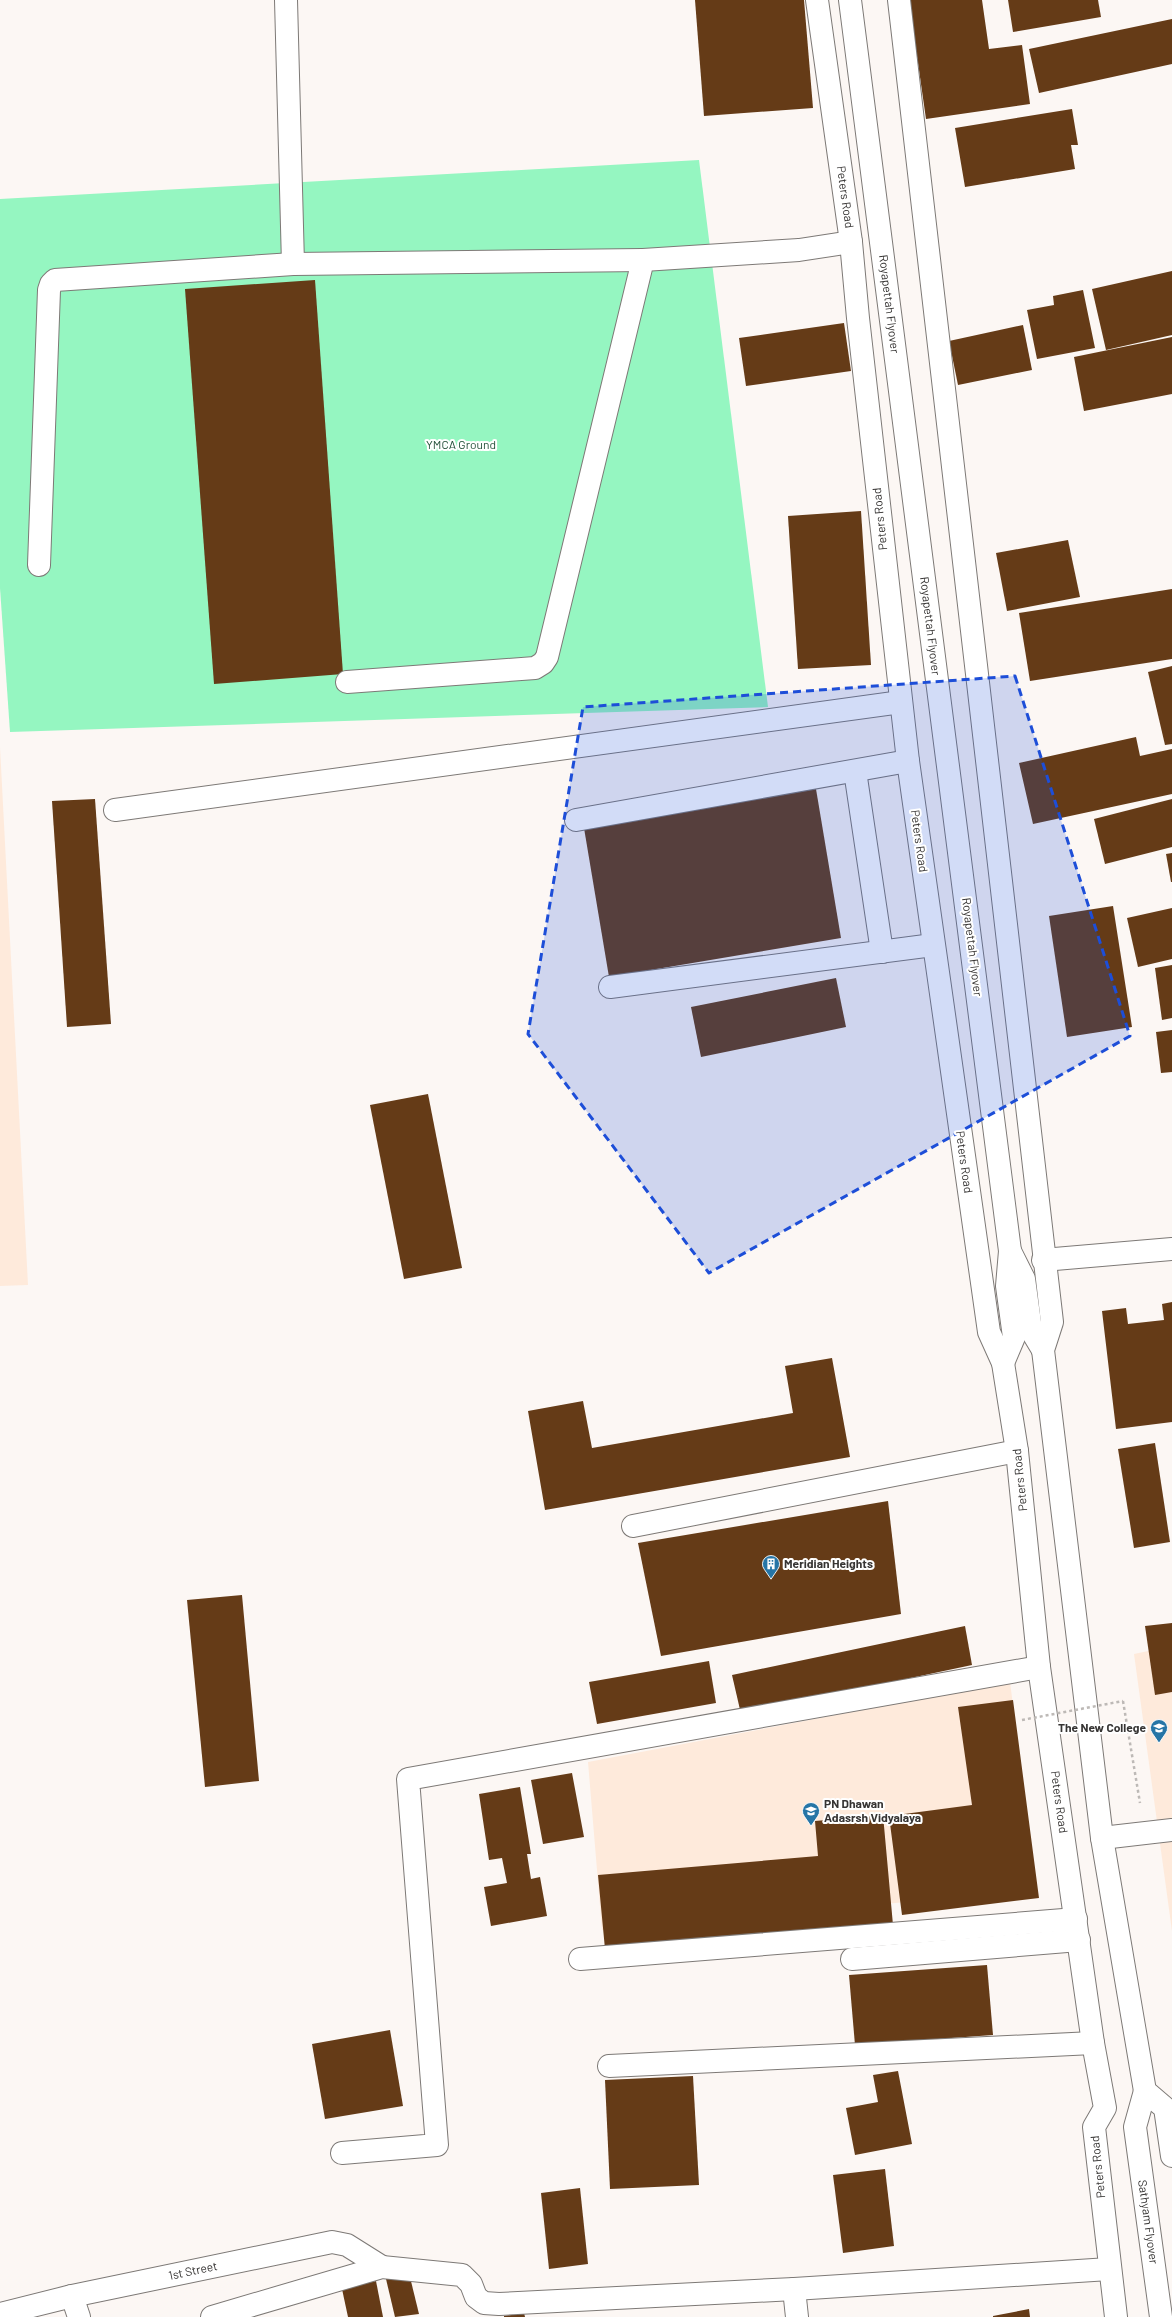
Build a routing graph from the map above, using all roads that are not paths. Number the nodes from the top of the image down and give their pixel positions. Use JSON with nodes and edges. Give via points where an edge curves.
{"nodes":[{"id":1,"x":286,"y":0,"type":"edge"},
{"id":2,"x":817,"y":0,"type":"edge"},
{"id":3,"x":850,"y":0,"type":"edge"},
{"id":4,"x":899,"y":0,"type":"edge"},
{"id":5,"x":851,"y":242,"type":"junction"},
{"id":6,"x":643,"y":260,"type":"junction"},
{"id":7,"x":292,"y":264,"type":"junction"},
{"id":8,"x":39,"y":565,"type":"dead end"},
{"id":9,"x":346,"y":682,"type":"dead end"},
{"id":10,"x":901,"y":702,"type":"junction"},
{"id":11,"x":908,"y":761,"type":"junction"},
{"id":12,"x":855,"y":771,"type":"junction"},
{"id":13,"x":115,"y":810,"type":"dead end"},
{"id":14,"x":576,"y":820,"type":"dead end"},
{"id":15,"x":933,"y":945,"type":"junction"},
{"id":16,"x":882,"y":952,"type":"junction"},
{"id":17,"x":610,"y":987,"type":"dead end"},
{"id":18,"x":1172,"y":1249,"type":"edge"},
{"id":19,"x":1010,"y":1251,"type":"junction"},
{"id":20,"x":1043,"y":1260,"type":"junction"},
{"id":21,"x":1043,"y":1350,"type":"junction"},
{"id":22,"x":1003,"y":1363,"type":"junction"},
{"id":23,"x":1017,"y":1451,"type":"junction"},
{"id":24,"x":633,"y":1526,"type":"dead end"},
{"id":25,"x":1039,"y":1667,"type":"junction"},
{"id":26,"x":1172,"y":1830,"type":"edge"},
{"id":27,"x":1102,"y":1838,"type":"junction"},
{"id":28,"x":1076,"y":1919,"type":"junction"},
{"id":29,"x":1079,"y":1940,"type":"junction"},
{"id":30,"x":580,"y":1959,"type":"dead end"},
{"id":31,"x":852,"y":1959,"type":"dead end"},
{"id":32,"x":1093,"y":2043,"type":"junction"},
{"id":33,"x":609,"y":2066,"type":"dead end"},
{"id":34,"x":1145,"y":2091,"type":"junction"},
{"id":35,"x":1105,"y":2108,"type":"junction"},
{"id":36,"x":1135,"y":2127,"type":"junction"},
{"id":37,"x":342,"y":2153,"type":"dead end"},
{"id":38,"x":1172,"y":2156,"type":"edge"},
{"id":39,"x":382,"y":2267,"type":"junction"},
{"id":40,"x":1109,"y":2269,"type":"junction"},
{"id":41,"x":794,"y":2289,"type":"junction"},
{"id":42,"x":72,"y":2296,"type":"junction"},
{"id":43,"x":0,"y":2314,"type":"edge"},
{"id":44,"x":79,"y":2317,"type":"edge"},
{"id":45,"x":212,"y":2317,"type":"edge"},
{"id":46,"x":797,"y":2317,"type":"edge"},
{"id":47,"x":1116,"y":2317,"type":"edge"},
{"id":48,"x":1161,"y":2317,"type":"edge"}],
"edges":[{"from":1,"to":7,"type":"main road"},
{"from":2,"to":5,"type":"main road","name":"Peters Road"},
{"from":3,"to":19,"type":"main road","name":"Royapettah Flyover"},
{"from":4,"to":20,"type":"main road"},
{"from":5,"to":6,"type":"main road","via":[[799,250]]},
{"from":5,"to":10,"type":"main road","name":"Peters Road"},
{"from":6,"to":7,"type":"main road"},
{"from":6,"to":9,"type":"main road","via":[[547,657],[543,663],[535,668]]},
{"from":7,"to":8,"type":"main road","via":[[61,278],[50,284]]},
{"from":10,"to":11,"type":"main road","name":"Peters Road"},
{"from":10,"to":13,"type":"main road"},
{"from":11,"to":12,"type":"main road"},
{"from":11,"to":15,"type":"main road","name":"Peters Road"},
{"from":12,"to":14,"type":"main road"},
{"from":12,"to":16,"type":"main road"},
{"from":15,"to":16,"type":"main road"},
{"from":15,"to":22,"type":"main road","name":"Peters Road","via":[[989,1332]]},
{"from":16,"to":17,"type":"main road"},
{"from":18,"to":20,"type":"main road"},
{"from":19,"to":21,"type":"main road","name":"Royapettah Flyover","via":[[1024,1279],[1031,1330]]},
{"from":19,"to":22,"type":"main road","name":"Royapettah Flyover","via":[[1007,1286],[1014,1337]]},
{"from":20,"to":21,"type":"main road","via":[[1052,1322]]},
{"from":21,"to":27,"type":"main road"},
{"from":22,"to":23,"type":"main road","name":"Peters Road"},
{"from":23,"to":24,"type":"main road"},
{"from":23,"to":25,"type":"main road","name":"Peters Road"},
{"from":25,"to":28,"type":"main road","name":"Peters Road"},
{"from":25,"to":37,"type":"main road","via":[[408,1779],[437,2145]]},
{"from":26,"to":27,"type":"main road"},
{"from":27,"to":34,"type":"main road"},
{"from":28,"to":29,"type":"main road","name":"Peters Road"},
{"from":28,"to":30,"type":"main road"},
{"from":29,"to":31,"type":"main road"},
{"from":29,"to":32,"type":"main road","name":"Peters Road"},
{"from":32,"to":33,"type":"main road"},
{"from":32,"to":35,"type":"main road","name":"Peters Road"},
{"from":34,"to":36,"type":"main road","name":"Sathyam Flyover"},
{"from":34,"to":38,"type":"main road","via":[[1164,2108]]},
{"from":35,"to":36,"type":"main road"},
{"from":35,"to":40,"type":"main road","name":"Peters Road","via":[[1094,2127]]},
{"from":36,"to":48,"type":"main road","name":"Sathyam Flyover"},
{"from":39,"to":41,"type":"main road","via":[[462,2275],[471,2284],[476,2297],[484,2303]]},
{"from":39,"to":42,"type":"main road","name":"1st Street","via":[[347,2245],[332,2242]]},
{"from":39,"to":45,"type":"main road"},
{"from":40,"to":41,"type":"main road"},
{"from":40,"to":47,"type":"main road","name":"Peters Road"},
{"from":41,"to":46,"type":"main road"},
{"from":42,"to":43,"type":"main road","name":"1st Street"},
{"from":42,"to":44,"type":"main road"}]}
